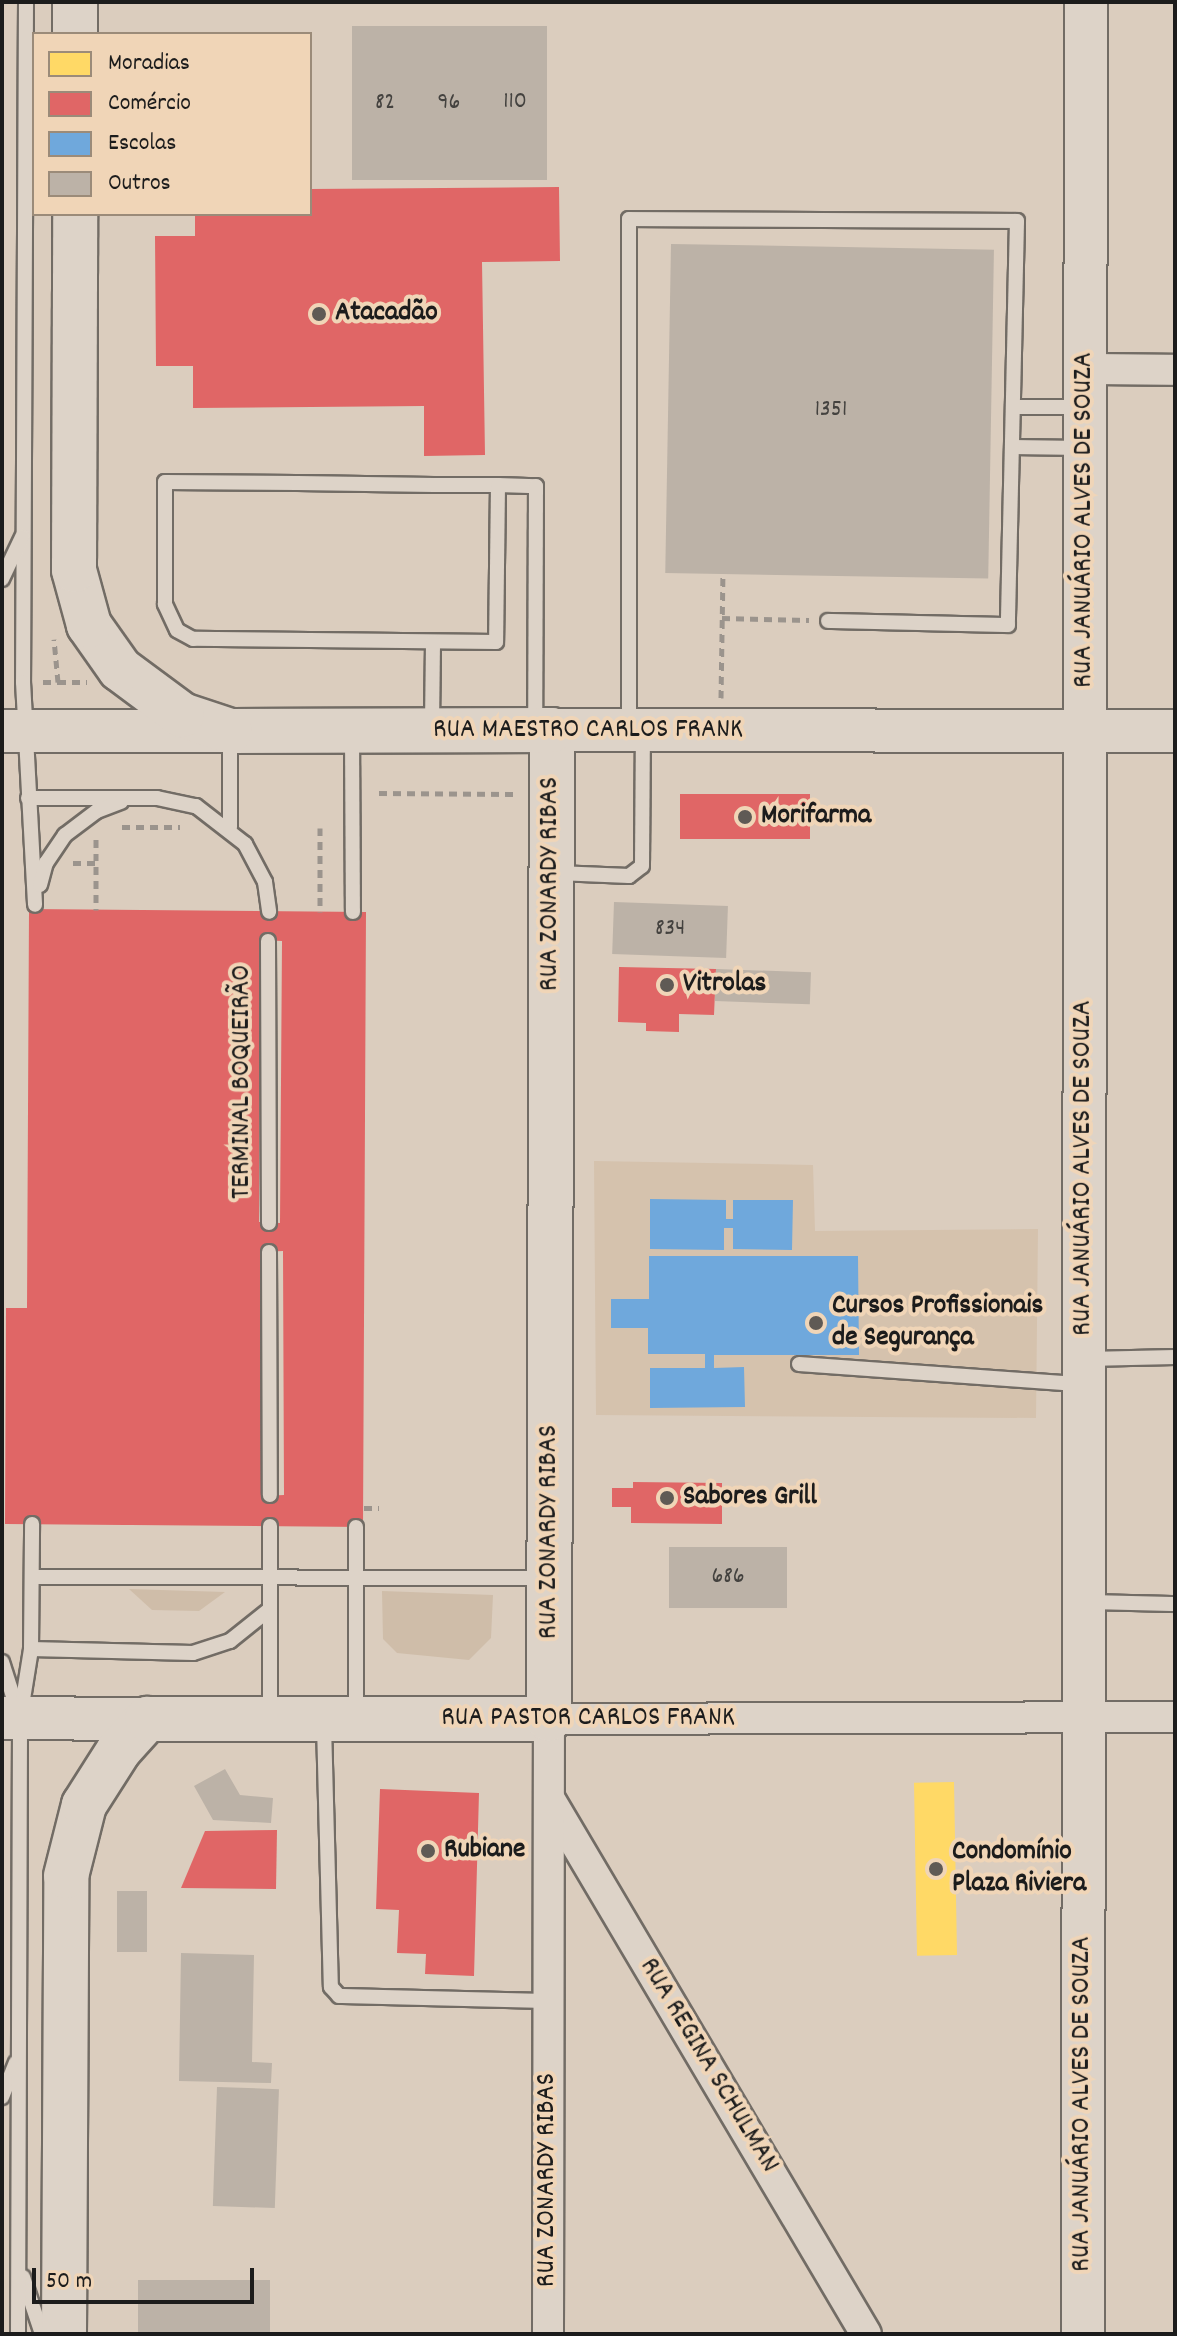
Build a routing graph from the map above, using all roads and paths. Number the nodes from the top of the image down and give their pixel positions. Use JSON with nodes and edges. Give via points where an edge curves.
{"nodes":[{"id":1,"x":26,"y":2,"type":"edge"},
{"id":2,"x":75,"y":2,"type":"edge"},
{"id":3,"x":1086,"y":2,"type":"edge"},
{"id":4,"x":75,"y":32,"type":"edge"},
{"id":5,"x":75,"y":216,"type":"edge"},
{"id":6,"x":1175,"y":370,"type":"edge"},
{"id":7,"x":1085,"y":388,"type":"junction"},
{"id":8,"x":1013,"y":407,"type":"junction"},
{"id":9,"x":1012,"y":447,"type":"junction"},
{"id":10,"x":1085,"y":448,"type":"junction"},
{"id":11,"x":498,"y":485,"type":"junction"},
{"id":12,"x":24,"y":533,"type":"junction"},
{"id":13,"x":723,"y":574,"type":"dead end"},
{"id":14,"x":2,"y":579,"type":"edge"},
{"id":15,"x":722,"y":618,"type":"junction"},
{"id":16,"x":828,"y":621,"type":"joint"},
{"id":17,"x":433,"y":642,"type":"junction"},
{"id":18,"x":58,"y":682,"type":"dead end"},
{"id":19,"x":88,"y":682,"type":"dead end"},
{"id":20,"x":543,"y":730,"type":"junction"},
{"id":21,"x":13,"y":731,"type":"edge"},
{"id":22,"x":230,"y":731,"type":"junction"},
{"id":23,"x":352,"y":731,"type":"junction"},
{"id":24,"x":432,"y":731,"type":"junction"},
{"id":25,"x":636,"y":731,"type":"junction"},
{"id":26,"x":720,"y":731,"type":"junction"},
{"id":27,"x":1085,"y":731,"type":"junction"},
{"id":28,"x":1175,"y":731,"type":"edge"},
{"id":29,"x":379,"y":793,"type":"dead end"},
{"id":30,"x":551,"y":794,"type":"junction"},
{"id":31,"x":28,"y":798,"type":"junction"},
{"id":32,"x":137,"y":798,"type":"junction"},
{"id":33,"x":96,"y":827,"type":"dead end"},
{"id":34,"x":111,"y":827,"type":"dead end"},
{"id":35,"x":230,"y":827,"type":"junction"},
{"id":36,"x":320,"y":828,"type":"dead end"},
{"id":37,"x":551,"y":873,"type":"junction"},
{"id":38,"x":96,"y":910,"type":"dead end"},
{"id":39,"x":269,"y":912,"type":"dead end"},
{"id":40,"x":320,"y":912,"type":"dead end"},
{"id":41,"x":353,"y":912,"type":"dead end"},
{"id":42,"x":268,"y":941,"type":"dead end"},
{"id":43,"x":269,"y":1223,"type":"dead end"},
{"id":44,"x":269,"y":1252,"type":"dead end"},
{"id":45,"x":1175,"y":1357,"type":"edge"},
{"id":46,"x":799,"y":1364,"type":"dead end"},
{"id":47,"x":1084,"y":1372,"type":"junction"},
{"id":48,"x":270,"y":1495,"type":"dead end"},
{"id":49,"x":32,"y":1524,"type":"dead end"},
{"id":50,"x":270,"y":1526,"type":"dead end"},
{"id":51,"x":356,"y":1527,"type":"dead end"},
{"id":52,"x":32,"y":1577,"type":"junction"},
{"id":53,"x":269,"y":1577,"type":"junction"},
{"id":54,"x":356,"y":1578,"type":"junction"},
{"id":55,"x":550,"y":1578,"type":"junction"},
{"id":56,"x":1084,"y":1602,"type":"junction"},
{"id":57,"x":1175,"y":1604,"type":"edge"},
{"id":58,"x":270,"y":1609,"type":"junction"},
{"id":59,"x":31,"y":1649,"type":"junction"},
{"id":60,"x":2,"y":1662,"type":"edge"},
{"id":61,"x":1084,"y":1717,"type":"junction"},
{"id":62,"x":1175,"y":1717,"type":"edge"},
{"id":63,"x":11,"y":1718,"type":"edge"},
{"id":64,"x":270,"y":1718,"type":"junction"},
{"id":65,"x":147,"y":1719,"type":"junction"},
{"id":66,"x":340,"y":1719,"type":"junction"},
{"id":67,"x":549,"y":1719,"type":"junction"},
{"id":68,"x":549,"y":1798,"type":"junction"},
{"id":69,"x":549,"y":2001,"type":"junction"},
{"id":70,"x":19,"y":2055,"type":"junction"},
{"id":71,"x":2,"y":2097,"type":"edge"},
{"id":72,"x":19,"y":2263,"type":"junction"},
{"id":73,"x":18,"y":2334,"type":"edge"},
{"id":74,"x":42,"y":2334,"type":"edge"},
{"id":75,"x":64,"y":2334,"type":"edge"},
{"id":76,"x":548,"y":2334,"type":"edge"},
{"id":77,"x":866,"y":2334,"type":"edge"},
{"id":78,"x":1083,"y":2334,"type":"edge"}],
"edges":[{"from":1,"to":12,"type":"lane"},
{"from":2,"to":4,"type":"main road"},
{"from":3,"to":7,"type":"street","name":"RUA JANUÁRIO ALVES DE SOUZA"},
{"from":5,"to":22,"type":"main road","via":[[74,570],[79,597],[102,649],[138,688],[182,715]]},
{"from":6,"to":7,"type":"street"},
{"from":7,"to":8,"type":"lane"},
{"from":7,"to":10,"type":"street","name":"RUA JANUÁRIO ALVES DE SOUZA"},
{"from":8,"to":9,"type":"lane"},
{"from":8,"to":25,"type":"lane","via":[[1017,221],[629,219]]},
{"from":9,"to":10,"type":"lane"},
{"from":9,"to":16,"type":"lane","via":[[1008,625]]},
{"from":10,"to":27,"type":"street","name":"RUA JANUÁRIO ALVES DE SOUZA"},
{"from":11,"to":17,"type":"lane","via":[[496,642]]},
{"from":11,"to":17,"type":"lane","via":[[165,482],[165,604],[177,630],[193,639]]},
{"from":11,"to":20,"type":"lane","via":[[536,486]]},
{"from":12,"to":14,"type":"lane"},
{"from":12,"to":21,"type":"lane"},
{"from":13,"to":15,"type":"path"},
{"from":15,"to":16,"type":"path"},
{"from":15,"to":26,"type":"path"},
{"from":17,"to":24,"type":"lane"},
{"from":18,"to":19,"type":"path"},
{"from":20,"to":24,"type":"main road","name":"RUA MAESTRO CARLOS FRANK"},
{"from":20,"to":25,"type":"street","name":"RUA MAESTRO CARLOS FRANK"},
{"from":20,"to":30,"type":"main road","name":"RUA ZONARDY RIBAS"},
{"from":21,"to":22,"type":"street","name":"RUA MAESTRO CARLOS FRANK"},
{"from":21,"to":31,"type":"lane"},
{"from":22,"to":23,"type":"main road","name":"RUA MAESTRO CARLOS FRANK"},
{"from":22,"to":35,"type":"lane"},
{"from":23,"to":24,"type":"main road","name":"RUA MAESTRO CARLOS FRANK"},
{"from":23,"to":41,"type":"lane"},
{"from":25,"to":26,"type":"street","name":"RUA MAESTRO CARLOS FRANK"},
{"from":25,"to":37,"type":"lane","via":[[642,866],[629,876]]},
{"from":26,"to":27,"type":"street","name":"RUA MAESTRO CARLOS FRANK"},
{"from":27,"to":28,"type":"street","name":"RUA MAESTRO CARLOS FRANK"},
{"from":27,"to":47,"type":"street","name":"RUA JANUÁRIO ALVES DE SOUZA"},
{"from":29,"to":30,"type":"path"},
{"from":30,"to":37,"type":"main road","name":"RUA ZONARDY RIBAS"},
{"from":31,"to":32,"type":"lane"},
{"from":31,"to":32,"type":"lane","via":[[35,905],[46,863],[65,835],[97,811]]},
{"from":32,"to":35,"type":"lane","via":[[177,800]]},
{"from":33,"to":38,"type":"path"},
{"from":34,"to":35,"type":"path"},
{"from":35,"to":39,"type":"lane","via":[[256,862]]},
{"from":36,"to":40,"type":"path"},
{"from":37,"to":55,"type":"main road","name":"RUA ZONARDY RIBAS"},
{"from":42,"to":43,"type":"lane","name":"TERMINAL BOQUEIRÃO"},
{"from":44,"to":48,"type":"lane"},
{"from":45,"to":47,"type":"lane"},
{"from":46,"to":47,"type":"lane"},
{"from":47,"to":56,"type":"street","name":"RUA JANUÁRIO ALVES DE SOUZA"},
{"from":49,"to":52,"type":"lane"},
{"from":50,"to":53,"type":"lane"},
{"from":51,"to":54,"type":"lane"},
{"from":52,"to":53,"type":"lane"},
{"from":52,"to":59,"type":"lane"},
{"from":53,"to":54,"type":"lane"},
{"from":53,"to":58,"type":"lane"},
{"from":54,"to":55,"type":"lane"},
{"from":54,"to":66,"type":"lane"},
{"from":55,"to":67,"type":"main road","name":"RUA ZONARDY RIBAS"},
{"from":56,"to":57,"type":"lane"},
{"from":56,"to":61,"type":"street","name":"RUA JANUÁRIO ALVES DE SOUZA"},
{"from":58,"to":59,"type":"lane","via":[[230,1641],[193,1653]]},
{"from":58,"to":64,"type":"lane"},
{"from":59,"to":63,"type":"lane"},
{"from":60,"to":63,"type":"lane"},
{"from":61,"to":62,"type":"street","name":"RUA PASTOR CARLOS FRANK"},
{"from":61,"to":67,"type":"street","name":"RUA PASTOR CARLOS FRANK"},
{"from":61,"to":78,"type":"street","name":"RUA JANUÁRIO ALVES DE SOUZA"},
{"from":63,"to":65,"type":"street","name":"RUA PASTOR CARLOS FRANK"},
{"from":63,"to":70,"type":"lane"},
{"from":64,"to":65,"type":"main road","name":"RUA PASTOR CARLOS FRANK"},
{"from":64,"to":66,"type":"main road","name":"RUA PASTOR CARLOS FRANK"},
{"from":65,"to":75,"type":"main road","via":[[101,1774],[84,1805],[66,1876]]},
{"from":66,"to":67,"type":"main road","name":"RUA PASTOR CARLOS FRANK"},
{"from":66,"to":69,"type":"lane","via":[[331,1987],[339,1996]]},
{"from":67,"to":68,"type":"street","name":"RUA ZONARDY RIBAS"},
{"from":68,"to":69,"type":"street","name":"RUA ZONARDY RIBAS"},
{"from":68,"to":77,"type":"street","name":"RUA REGINA SCHULMAN"},
{"from":69,"to":76,"type":"street","name":"RUA ZONARDY RIBAS"},
{"from":70,"to":71,"type":"lane"},
{"from":70,"to":72,"type":"lane"},
{"from":72,"to":73,"type":"lane"},
{"from":72,"to":74,"type":"lane"}]}
